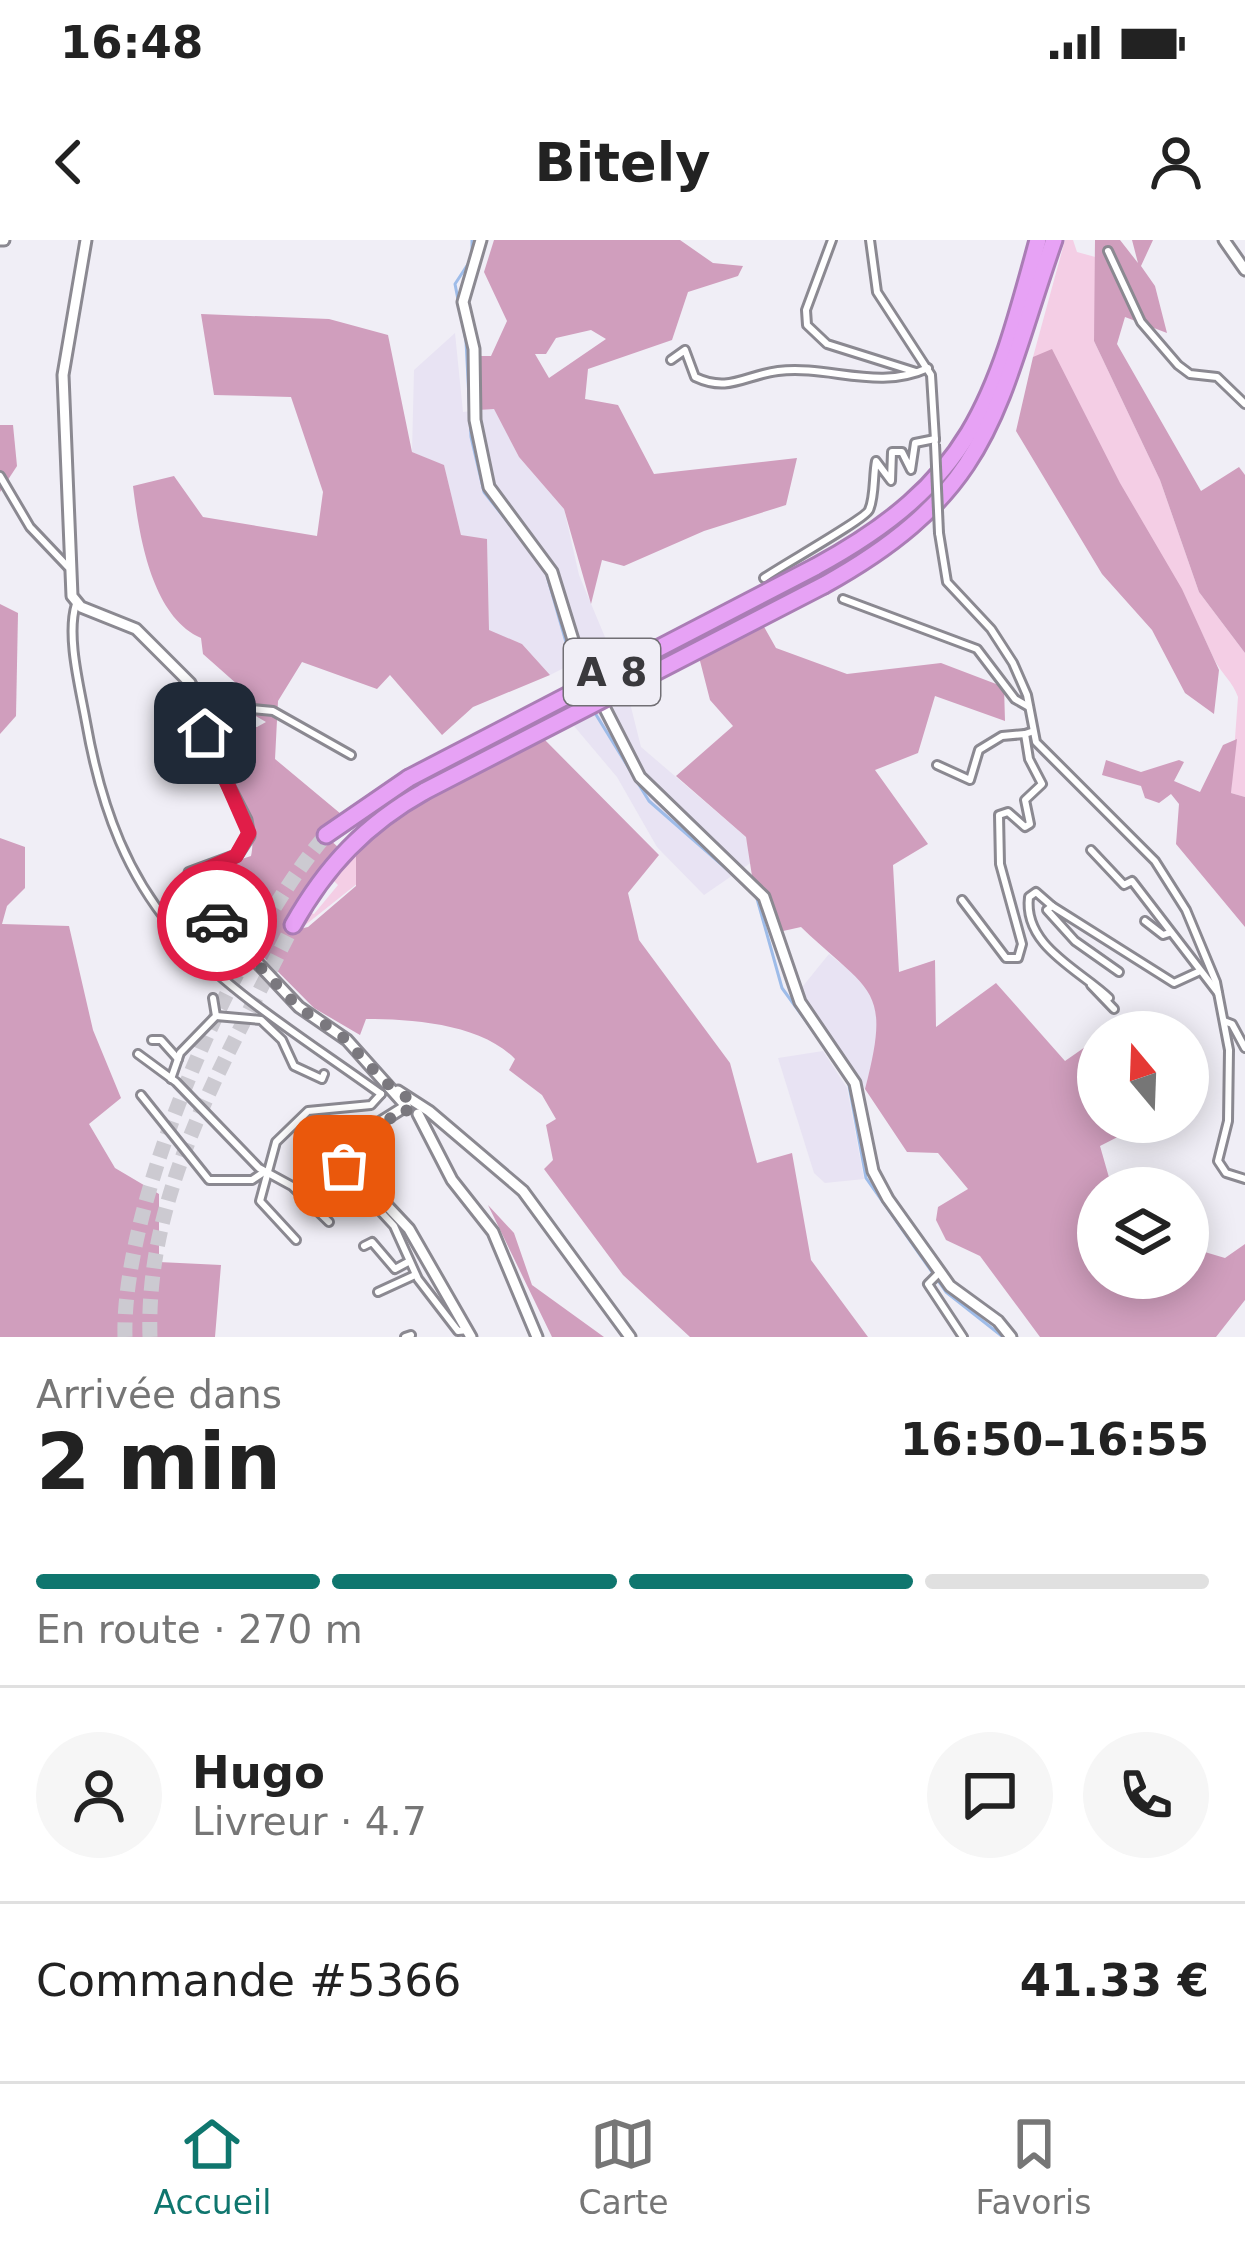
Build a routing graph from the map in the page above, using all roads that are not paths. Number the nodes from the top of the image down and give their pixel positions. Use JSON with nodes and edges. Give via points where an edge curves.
{"nodes":[{"id":1,"x":86,"y":240,"type":"edge"},
{"id":2,"x":482,"y":240,"type":"edge"},
{"id":3,"x":832,"y":240,"type":"edge"},
{"id":4,"x":870,"y":240,"type":"edge"},
{"id":5,"x":1038,"y":240,"type":"edge"},
{"id":6,"x":1054,"y":240,"type":"edge"},
{"id":7,"x":1224,"y":240,"type":"edge"},
{"id":8,"x":1108,"y":251,"type":"dead end"},
{"id":9,"x":1245,"y":270,"type":"edge"},
{"id":10,"x":671,"y":360,"type":"dead end"},
{"id":11,"x":924,"y":370,"type":"junction"},
{"id":12,"x":1245,"y":404,"type":"edge"},
{"id":13,"x":935,"y":442,"type":"junction"},
{"id":14,"x":0,"y":476,"type":"edge"},
{"id":15,"x":68,"y":567,"type":"junction"},
{"id":16,"x":764,"y":578,"type":"dead end"},
{"id":17,"x":844,"y":599,"type":"dead end"},
{"id":18,"x":76,"y":603,"type":"junction"},
{"id":19,"x":201,"y":704,"type":"junction"},
{"id":20,"x":1029,"y":707,"type":"junction"},
{"id":21,"x":1028,"y":733,"type":"junction"},
{"id":22,"x":351,"y":754,"type":"dead end"},
{"id":23,"x":937,"y":765,"type":"dead end"},
{"id":24,"x":326,"y":835,"type":"tunnel mouth"},
{"id":25,"x":1091,"y":850,"type":"dead end"},
{"id":26,"x":962,"y":899,"type":"dead end"},
{"id":27,"x":1052,"y":906,"type":"junction"},
{"id":28,"x":1144,"y":921,"type":"dead end"},
{"id":29,"x":293,"y":925,"type":"tunnel mouth"},
{"id":30,"x":1169,"y":932,"type":"junction"},
{"id":31,"x":1119,"y":972,"type":"dead end"},
{"id":32,"x":1198,"y":972,"type":"junction"},
{"id":33,"x":1088,"y":976,"type":"junction"},
{"id":34,"x":1218,"y":993,"type":"junction"},
{"id":35,"x":213,"y":998,"type":"dead end"},
{"id":36,"x":1109,"y":998,"type":"dead end"},
{"id":37,"x":1114,"y":1009,"type":"dead end"},
{"id":38,"x":216,"y":1016,"type":"junction"},
{"id":39,"x":1224,"y":1022,"type":"junction"},
{"id":40,"x":152,"y":1040,"type":"dead end"},
{"id":41,"x":1245,"y":1048,"type":"edge"},
{"id":42,"x":139,"y":1054,"type":"dead end"},
{"id":43,"x":178,"y":1059,"type":"junction"},
{"id":44,"x":324,"y":1074,"type":"dead end"},
{"id":45,"x":171,"y":1078,"type":"junction"},
{"id":46,"x":388,"y":1091,"type":"junction"},
{"id":47,"x":141,"y":1095,"type":"dead end"},
{"id":48,"x":411,"y":1110,"type":"junction"},
{"id":49,"x":347,"y":1161,"type":"junction"},
{"id":50,"x":264,"y":1172,"type":"junction"},
{"id":51,"x":1245,"y":1179,"type":"edge"},
{"id":52,"x":329,"y":1222,"type":"dead end"},
{"id":53,"x":296,"y":1240,"type":"dead end"},
{"id":54,"x":364,"y":1246,"type":"dead end"},
{"id":55,"x":408,"y":1262,"type":"junction"},
{"id":56,"x":935,"y":1274,"type":"junction"},
{"id":57,"x":415,"y":1275,"type":"junction"},
{"id":58,"x":378,"y":1292,"type":"dead end"},
{"id":59,"x":469,"y":1334,"type":"edge"},
{"id":60,"x":537,"y":1337,"type":"edge"},
{"id":61,"x":630,"y":1337,"type":"edge"},
{"id":62,"x":962,"y":1337,"type":"edge"},
{"id":63,"x":1011,"y":1337,"type":"edge"}],
"edges":[{"from":1,"to":15,"type":"street","via":[[63,365]]},
{"from":2,"to":56,"type":"street","via":[[463,302],[489,487],[553,572],[578,656],[640,777],[764,897],[800,1002],[858,1089],[876,1179]]},
{"from":3,"to":11,"type":"street","via":[[806,310],[814,336]]},
{"from":4,"to":11,"type":"street","via":[[877,292]]},
{"from":5,"to":24,"type":"highway","number":"A 8","bridge":true,"via":[[995,387],[962,448],[904,512],[815,567],[409,778]]},
{"from":6,"to":29,"type":"highway","number":"A 8","bridge":true,"via":[[1009,387],[974,455],[911,528],[824,585],[381,819],[341,855]]},
{"from":7,"to":9,"type":"street"},
{"from":8,"to":12,"type":"street","via":[[1141,322],[1178,365],[1217,377]]},
{"from":10,"to":11,"type":"street","via":[[685,350],[695,376],[725,386],[780,370],[902,379]]},
{"from":11,"to":13,"type":"street"},
{"from":13,"to":16,"type":"street","via":[[915,443],[911,470],[902,452],[892,452],[891,481],[876,461],[868,513]]},
{"from":13,"to":20,"type":"street","bridge":true,"via":[[947,582],[999,638]]},
{"from":14,"to":15,"type":"street"},
{"from":15,"to":18,"type":"street"},
{"from":17,"to":20,"type":"street","via":[[977,649]]},
{"from":18,"to":19,"type":"street","via":[[145,636]]},
{"from":18,"to":46,"type":"street","via":[[90,745],[105,802],[151,905],[196,958],[270,1019]]},
{"from":19,"to":22,"type":"street","via":[[273,711]]},
{"from":19,"to":46,"type":"street","via":[[209,748],[249,836],[236,856],[190,873],[189,889],[298,1007],[347,1040]]},
{"from":20,"to":21,"type":"street"},
{"from":21,"to":23,"type":"street","via":[[979,750],[968,780]]},
{"from":21,"to":26,"type":"street","via":[[1042,784],[1025,800],[1030,824],[999,815],[1018,958],[1006,958]]},
{"from":21,"to":34,"type":"street","via":[[1162,869]]},
{"from":25,"to":30,"type":"street","via":[[1124,885],[1132,881]]},
{"from":27,"to":31,"type":"street","via":[[1075,941]]},
{"from":27,"to":32,"type":"street","via":[[1169,981]]},
{"from":27,"to":33,"type":"street","via":[[1036,892],[1029,897],[1037,935]]},
{"from":28,"to":30,"type":"street"},
{"from":30,"to":32,"type":"street"},
{"from":32,"to":34,"type":"street"},
{"from":33,"to":36,"type":"street"},
{"from":33,"to":37,"type":"street"},
{"from":34,"to":39,"type":"street"},
{"from":35,"to":38,"type":"street"},
{"from":38,"to":43,"type":"street"},
{"from":38,"to":44,"type":"street","via":[[258,1018],[294,1066]]},
{"from":39,"to":41,"type":"street"},
{"from":39,"to":51,"type":"street","via":[[1228,1121],[1218,1161]]},
{"from":40,"to":43,"type":"street"},
{"from":42,"to":45,"type":"street"},
{"from":43,"to":45,"type":"street"},
{"from":45,"to":50,"type":"street"},
{"from":46,"to":48,"type":"street"},
{"from":46,"to":48,"type":"street"},
{"from":46,"to":50,"type":"street","via":[[376,1104],[308,1111],[279,1137]]},
{"from":47,"to":50,"type":"street","via":[[209,1180],[252,1180]]},
{"from":48,"to":49,"type":"street","via":[[355,1138]]},
{"from":48,"to":60,"type":"street","via":[[452,1180],[488,1221]]},
{"from":48,"to":61,"type":"street","via":[[440,1120],[523,1191]]},
{"from":49,"to":55,"type":"street","via":[[346,1174],[394,1226]]},
{"from":49,"to":59,"type":"street","via":[[417,1239]]},
{"from":50,"to":52,"type":"street"},
{"from":50,"to":53,"type":"street","via":[[261,1205]]},
{"from":54,"to":55,"type":"street","via":[[371,1242],[394,1269]]},
{"from":55,"to":57,"type":"street"},
{"from":56,"to":62,"type":"street","via":[[931,1291]]},
{"from":56,"to":63,"type":"street"},
{"from":57,"to":58,"type":"street"},
{"from":57,"to":59,"type":"street","via":[[455,1328]]}]}
